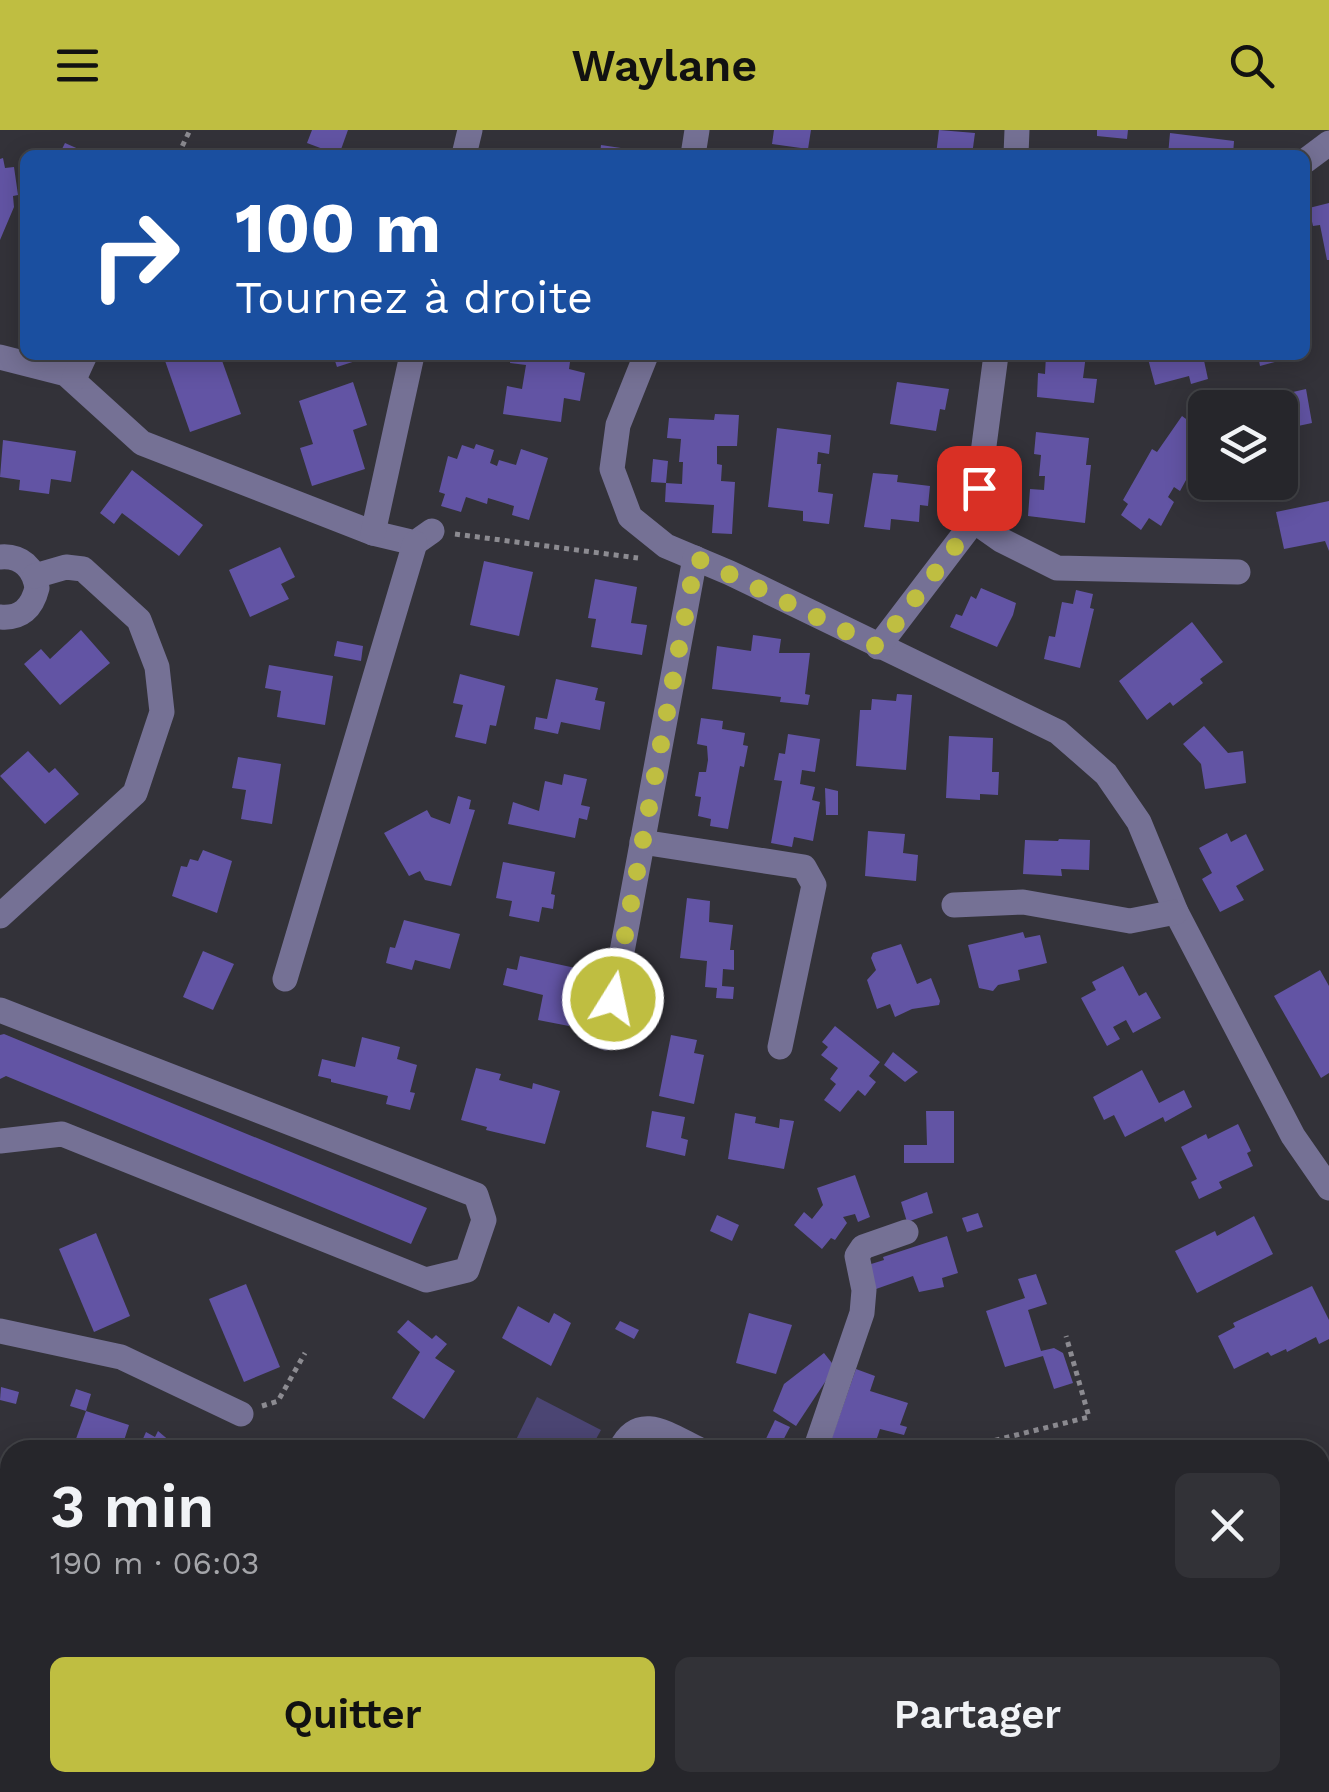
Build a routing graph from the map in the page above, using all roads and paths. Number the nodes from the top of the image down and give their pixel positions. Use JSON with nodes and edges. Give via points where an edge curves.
{"nodes":[{"id":1,"x":0,"y":357,"type":"edge"},
{"id":2,"x":80,"y":360,"type":"edge"},
{"id":3,"x":411,"y":360,"type":"edge"},
{"id":4,"x":644,"y":360,"type":"edge"},
{"id":5,"x":995,"y":360,"type":"edge"},
{"id":6,"x":65,"y":375,"type":"junction"},
{"id":7,"x":974,"y":522,"type":"junction"},
{"id":8,"x":374,"y":532,"type":"junction"},
{"id":9,"x":423,"y":537,"type":"junction"},
{"id":10,"x":666,"y":546,"type":"junction"},
{"id":11,"x":0,"y":557,"type":"edge"},
{"id":12,"x":696,"y":558,"type":"junction"},
{"id":13,"x":1238,"y":572,"type":"dead end"},
{"id":14,"x":35,"y":576,"type":"junction"},
{"id":15,"x":0,"y":617,"type":"edge"},
{"id":16,"x":878,"y":647,"type":"junction"},
{"id":17,"x":642,"y":842,"type":"junction"},
{"id":18,"x":954,"y":905,"type":"dead end"},
{"id":19,"x":1176,"y":912,"type":"junction"},
{"id":20,"x":0,"y":916,"type":"edge"},
{"id":21,"x":285,"y":979,"type":"dead end"},
{"id":22,"x":0,"y":1010,"type":"edge"},
{"id":23,"x":606,"y":1038,"type":"dead end"},
{"id":24,"x":780,"y":1047,"type":"dead end"},
{"id":25,"x":0,"y":1142,"type":"edge"},
{"id":26,"x":1329,"y":1188,"type":"edge"},
{"id":27,"x":906,"y":1232,"type":"dead end"},
{"id":28,"x":0,"y":1331,"type":"edge"},
{"id":29,"x":1066,"y":1336,"type":"dead end"},
{"id":30,"x":304,"y":1353,"type":"dead end"},
{"id":31,"x":240,"y":1414,"type":"joint"},
{"id":32,"x":625,"y":1440,"type":"edge"},
{"id":33,"x":678,"y":1440,"type":"edge"},
{"id":34,"x":818,"y":1440,"type":"edge"},
{"id":35,"x":996,"y":1440,"type":"edge"}],
"edges":[{"from":1,"to":6,"type":"street"},
{"from":2,"to":6,"type":"street"},
{"from":3,"to":8,"type":"street"},
{"from":4,"to":10,"type":"street","via":[[618,426],[612,468],[630,516]]},
{"from":5,"to":7,"type":"street"},
{"from":6,"to":8,"type":"street","via":[[142,443]]},
{"from":7,"to":13,"type":"street","via":[[1057,568]]},
{"from":7,"to":16,"type":"street"},
{"from":8,"to":9,"type":"street"},
{"from":9,"to":10,"type":"path","via":[[647,559]]},
{"from":9,"to":21,"type":"street"},
{"from":10,"to":12,"type":"street"},
{"from":11,"to":14,"type":"street","via":[[18,559]]},
{"from":12,"to":16,"type":"street"},
{"from":12,"to":17,"type":"street"},
{"from":14,"to":15,"type":"street","via":[[27,610]]},
{"from":14,"to":20,"type":"street","via":[[83,569],[139,620],[157,667],[162,712],[135,793]]},
{"from":16,"to":19,"type":"street","via":[[1058,732],[1106,774],[1139,822]]},
{"from":17,"to":23,"type":"street"},
{"from":17,"to":24,"type":"street","via":[[804,867],[814,885]]},
{"from":18,"to":19,"type":"street","via":[[1023,902],[1130,921]]},
{"from":19,"to":26,"type":"street","via":[[1293,1136]]},
{"from":22,"to":25,"type":"street","via":[[476,1195],[484,1220],[466,1270],[426,1280],[62,1134]]},
{"from":27,"to":34,"type":"street","via":[[862,1247],[857,1256],[862,1313]]},
{"from":28,"to":31,"type":"street","via":[[121,1357]]},
{"from":29,"to":35,"type":"path","via":[[1089,1417]]},
{"from":30,"to":31,"type":"path","via":[[278,1401]]},
{"from":32,"to":33,"type":"street","via":[[640,1428]]}]}
